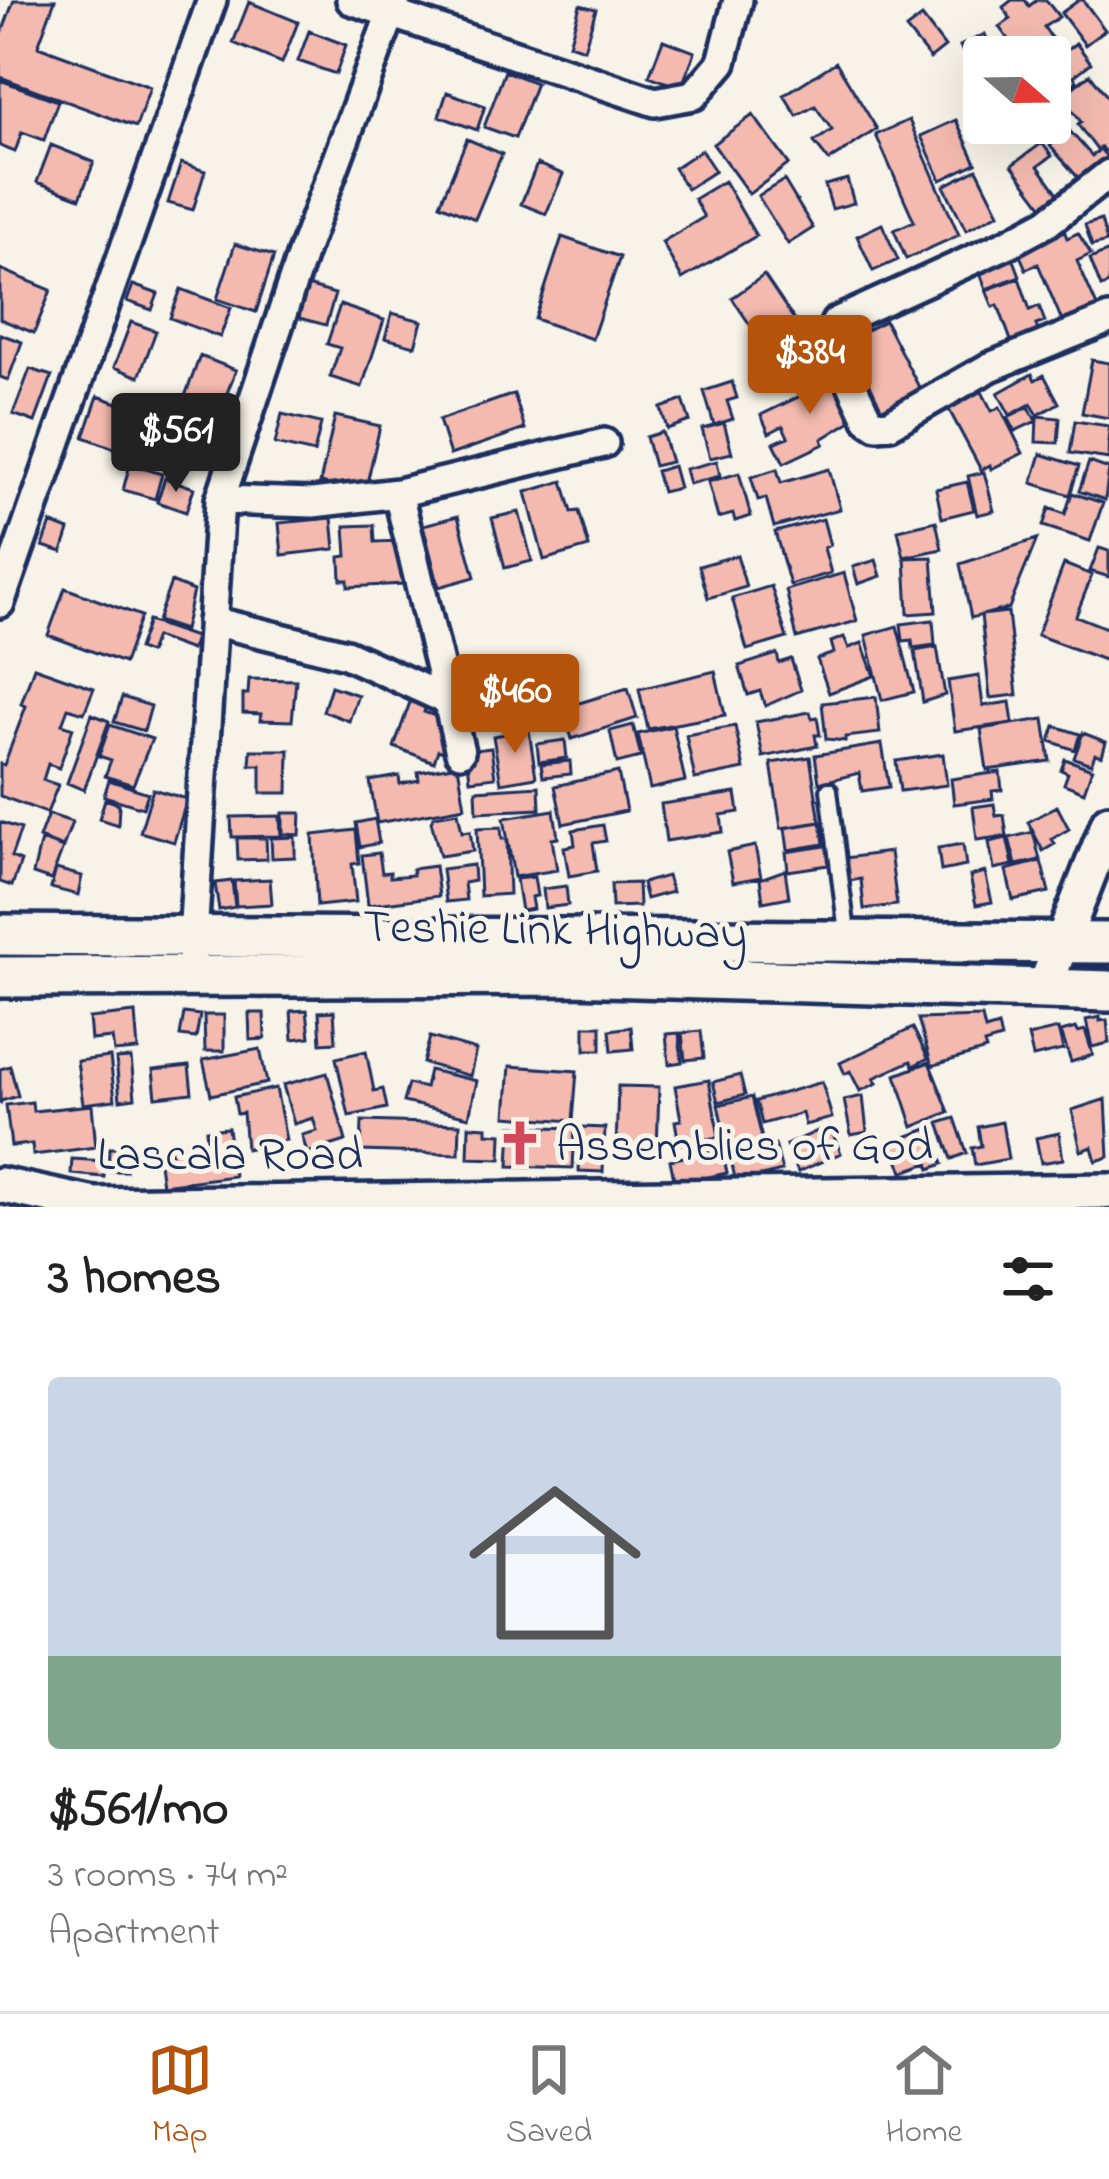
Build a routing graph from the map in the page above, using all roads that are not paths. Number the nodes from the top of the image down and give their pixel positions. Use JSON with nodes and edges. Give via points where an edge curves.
{"nodes":[{"id":1,"x":212,"y":0,"type":"edge"},
{"id":2,"x":351,"y":0,"type":"edge"},
{"id":3,"x":738,"y":0,"type":"edge"},
{"id":4,"x":394,"y":6,"type":"edge"},
{"id":5,"x":1109,"y":175,"type":"edge"},
{"id":6,"x":1109,"y":319,"type":"edge"},
{"id":7,"x":604,"y":443,"type":"dead end"},
{"id":8,"x":398,"y":493,"type":"junction"},
{"id":9,"x":220,"y":500,"type":"junction"},
{"id":10,"x":0,"y":603,"type":"edge"},
{"id":11,"x":212,"y":621,"type":"junction"},
{"id":12,"x":447,"y":700,"type":"junction"},
{"id":13,"x":460,"y":752,"type":"dead end"},
{"id":14,"x":829,"y":790,"type":"dead end"},
{"id":15,"x":1109,"y":822,"type":"edge"},
{"id":16,"x":0,"y":935,"type":"edge"},
{"id":17,"x":848,"y":941,"type":"junction"},
{"id":18,"x":1061,"y":943,"type":"junction"},
{"id":19,"x":1109,"y":943,"type":"edge"},
{"id":20,"x":192,"y":957,"type":"junction"},
{"id":21,"x":0,"y":977,"type":"edge"},
{"id":22,"x":1045,"y":989,"type":"junction"},
{"id":23,"x":1109,"y":991,"type":"edge"},
{"id":24,"x":0,"y":1185,"type":"edge"},
{"id":25,"x":1109,"y":1190,"type":"edge"},
{"id":26,"x":878,"y":1200,"type":"edge"},
{"id":27,"x":94,"y":1206,"type":"edge"}],
"edges":[{"from":1,"to":10,"type":"street"},
{"from":2,"to":4,"type":"street"},
{"from":3,"to":4,"type":"street","via":[[722,62],[694,95],[655,102]]},
{"from":4,"to":9,"type":"street"},
{"from":5,"to":6,"type":"street","via":[[1048,222],[836,322],[829,336],[877,425]]},
{"from":7,"to":8,"type":"street"},
{"from":8,"to":9,"type":"street","via":[[313,503]]},
{"from":8,"to":12,"type":"street"},
{"from":9,"to":11,"type":"street"},
{"from":11,"to":12,"type":"street","via":[[346,654]]},
{"from":11,"to":20,"type":"street"},
{"from":12,"to":13,"type":"street"},
{"from":14,"to":17,"type":"lane"},
{"from":15,"to":18,"type":"street"},
{"from":16,"to":20,"type":"main road","name":"Teshie Link Highway"},
{"from":17,"to":18,"type":"main road","name":"Teshie Link Highway"},
{"from":17,"to":20,"type":"main road","name":"Teshie Link Highway"},
{"from":18,"to":19,"type":"main road","name":"Teshie Link Highway"},
{"from":18,"to":22,"type":"street"},
{"from":20,"to":21,"type":"main road","name":"Teshie Link Highway"},
{"from":20,"to":22,"type":"main road","name":"Teshie Link Highway"},
{"from":22,"to":23,"type":"main road","name":"Teshie Link Highway"},
{"from":24,"to":27,"type":"street","name":"Lascala Road"},
{"from":25,"to":26,"type":"street","name":"Lascala Road"},
{"from":26,"to":27,"type":"street","name":"Lascala Road"}]}
